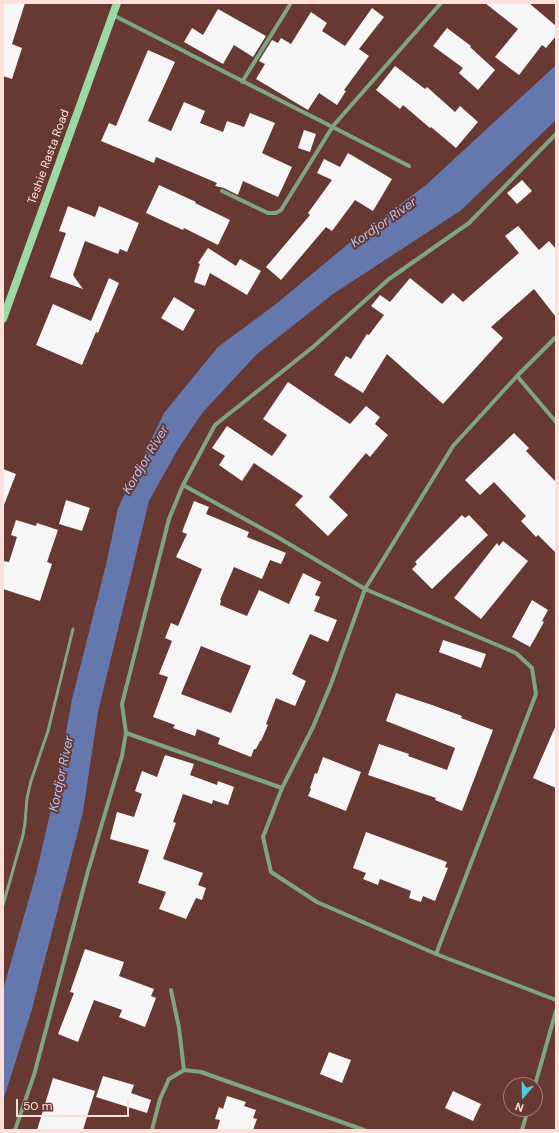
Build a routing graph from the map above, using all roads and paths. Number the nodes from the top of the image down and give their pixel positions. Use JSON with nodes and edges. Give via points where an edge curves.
{"nodes":[{"id":1,"x":117,"y":3,"type":"edge"},
{"id":2,"x":291,"y":3,"type":"edge"},
{"id":3,"x":441,"y":3,"type":"edge"},
{"id":4,"x":113,"y":15,"type":"junction"},
{"id":5,"x":242,"y":82,"type":"junction"},
{"id":6,"x":333,"y":126,"type":"junction"},
{"id":7,"x":556,"y":134,"type":"edge"},
{"id":8,"x":410,"y":166,"type":"dead end"},
{"id":9,"x":222,"y":191,"type":"dead end"},
{"id":10,"x":3,"y":319,"type":"edge"},
{"id":11,"x":556,"y":337,"type":"edge"},
{"id":12,"x":517,"y":376,"type":"junction"},
{"id":13,"x":556,"y":422,"type":"edge"},
{"id":14,"x":183,"y":485,"type":"junction"},
{"id":15,"x":365,"y":589,"type":"junction"},
{"id":16,"x":73,"y":629,"type":"dead end"},
{"id":17,"x":126,"y":733,"type":"junction"},
{"id":18,"x":282,"y":788,"type":"junction"},
{"id":19,"x":3,"y":904,"type":"edge"},
{"id":20,"x":436,"y":954,"type":"junction"},
{"id":21,"x":171,"y":990,"type":"dead end"},
{"id":22,"x":556,"y":1000,"type":"edge"},
{"id":23,"x":556,"y":1011,"type":"edge"},
{"id":24,"x":184,"y":1070,"type":"junction"},
{"id":25,"x":537,"y":1077,"type":"edge"},
{"id":26,"x":526,"y":1117,"type":"edge"},
{"id":27,"x":15,"y":1130,"type":"edge"},
{"id":28,"x":152,"y":1130,"type":"edge"},
{"id":29,"x":364,"y":1130,"type":"edge"},
{"id":30,"x":522,"y":1130,"type":"edge"}],
"edges":[{"from":1,"to":4,"type":"main road","name":"Teshie Rasta Road"},
{"from":2,"to":5,"type":"street"},
{"from":3,"to":6,"type":"street"},
{"from":4,"to":5,"type":"street"},
{"from":4,"to":10,"type":"main road","name":"Teshie Rasta Road"},
{"from":5,"to":6,"type":"street"},
{"from":6,"to":8,"type":"street"},
{"from":6,"to":9,"type":"street","via":[[281,210],[276,213],[268,213]]},
{"from":7,"to":14,"type":"street","via":[[469,223],[389,279],[313,347],[215,425]]},
{"from":11,"to":12,"type":"street"},
{"from":12,"to":13,"type":"street"},
{"from":12,"to":15,"type":"street","via":[[453,446]]},
{"from":14,"to":15,"type":"street"},
{"from":14,"to":17,"type":"street","via":[[169,519],[122,704]]},
{"from":15,"to":18,"type":"street","via":[[331,684],[313,727]]},
{"from":15,"to":20,"type":"street","via":[[516,653],[532,668],[536,694]]},
{"from":16,"to":19,"type":"lane","via":[[48,731],[31,781],[23,835]]},
{"from":17,"to":18,"type":"street"},
{"from":17,"to":27,"type":"street","via":[[122,756],[88,871],[34,1075]]},
{"from":18,"to":20,"type":"street","via":[[263,837],[271,872],[317,902]]},
{"from":20,"to":22,"type":"street"},
{"from":21,"to":24,"type":"street"},
{"from":23,"to":25,"type":"street"},
{"from":24,"to":28,"type":"street","via":[[169,1079],[160,1099]]},
{"from":24,"to":29,"type":"street","via":[[201,1072]]},
{"from":26,"to":30,"type":"street"}]}
